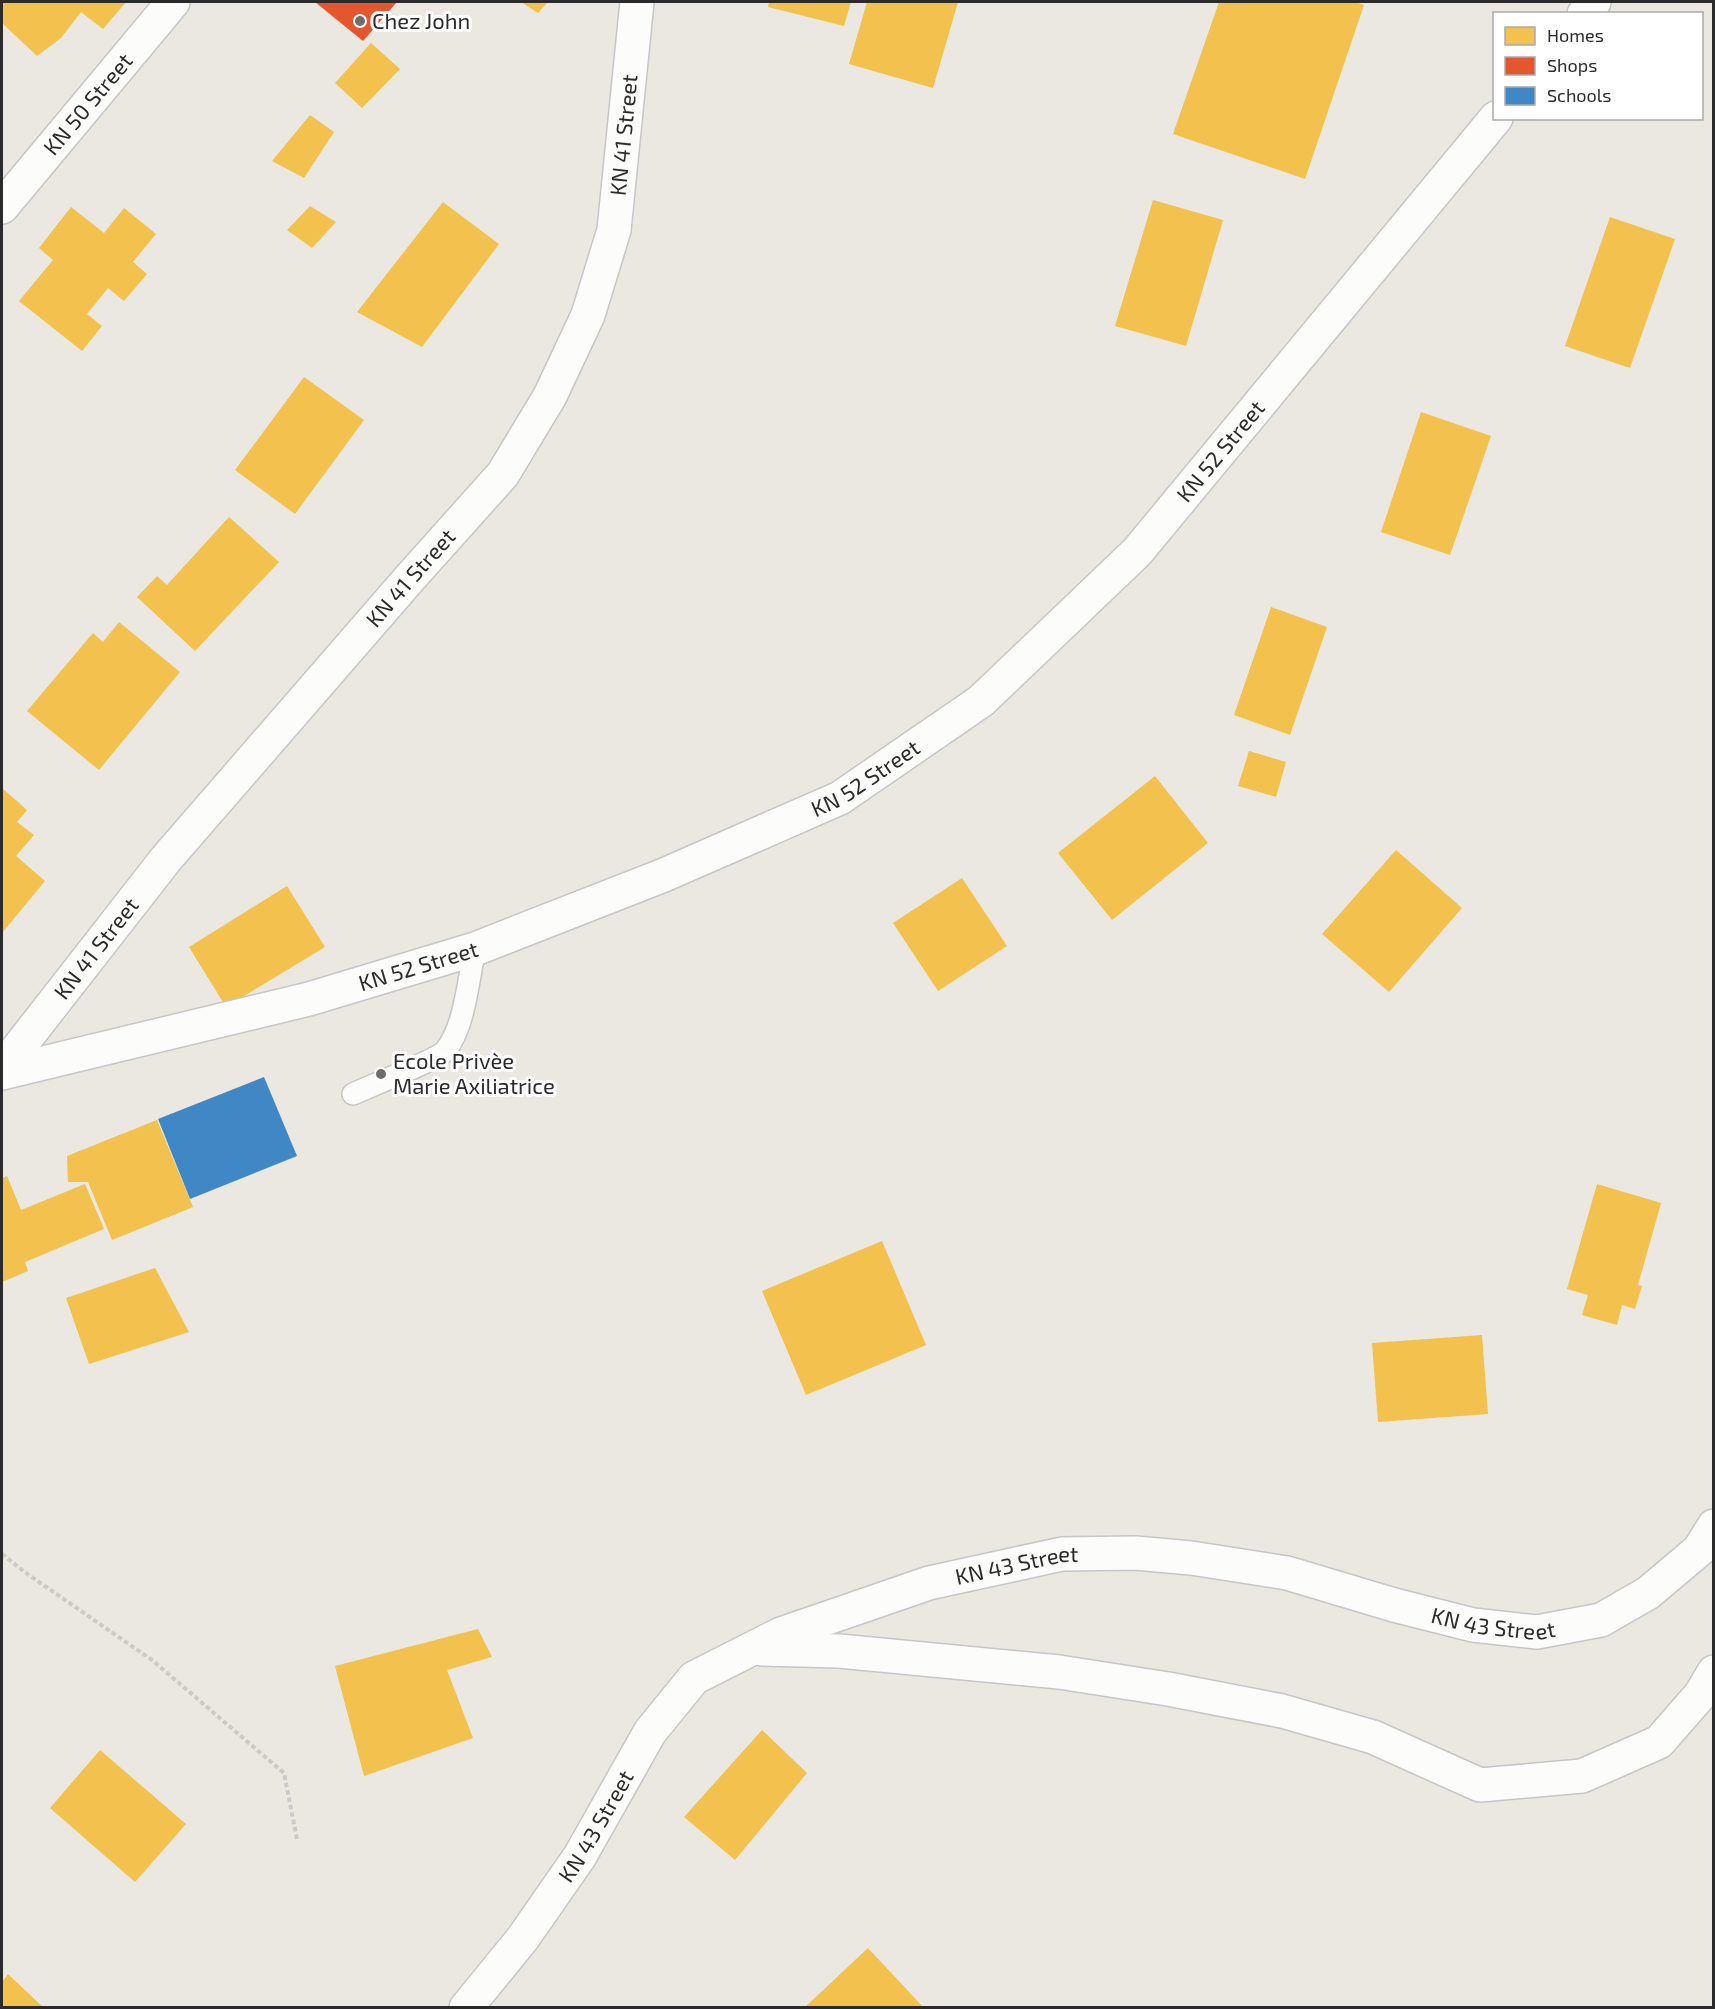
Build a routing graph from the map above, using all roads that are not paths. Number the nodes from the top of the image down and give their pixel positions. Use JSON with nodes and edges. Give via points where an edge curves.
{"nodes":[{"id":1,"x":173,"y":2,"type":"edge"},
{"id":2,"x":638,"y":2,"type":"edge"},
{"id":3,"x":1495,"y":120,"type":"edge"},
{"id":4,"x":2,"y":207,"type":"edge"},
{"id":5,"x":475,"y":949,"type":"junction"},
{"id":6,"x":2,"y":1071,"type":"edge"},
{"id":7,"x":353,"y":1094,"type":"dead end"},
{"id":8,"x":1713,"y":1526,"type":"edge"},
{"id":9,"x":737,"y":1645,"type":"junction"},
{"id":10,"x":1713,"y":1672,"type":"edge"},
{"id":11,"x":466,"y":2007,"type":"edge"}],
"edges":[{"from":1,"to":4,"type":"street","name":"KN 50 Street"},
{"from":2,"to":6,"type":"street","name":"KN 41 Street","via":[[614,230],[588,315],[544,406],[503,474],[166,859]]},
{"from":3,"to":5,"type":"street","name":"KN 52 Street","via":[[1137,552],[981,701],[840,798],[664,875]]},
{"from":5,"to":6,"type":"street","name":"KN 52 Street","via":[[309,999]]},
{"from":5,"to":7,"type":"lane","via":[[459,1024],[444,1053]]},
{"from":8,"to":9,"type":"street","name":"KN 43 Street","via":[[1699,1550],[1648,1593],[1601,1620],[1537,1632],[1473,1625],[1287,1573],[1135,1553],[1062,1554],[929,1583],[781,1634]]},
{"from":9,"to":10,"type":"street","via":[[1059,1672],[1179,1691],[1282,1711],[1373,1737],[1480,1785],[1582,1776],[1659,1742],[1701,1694]]},
{"from":9,"to":11,"type":"street","name":"KN 43 Street","via":[[694,1678],[650,1732],[580,1856],[523,1938]]}]}
